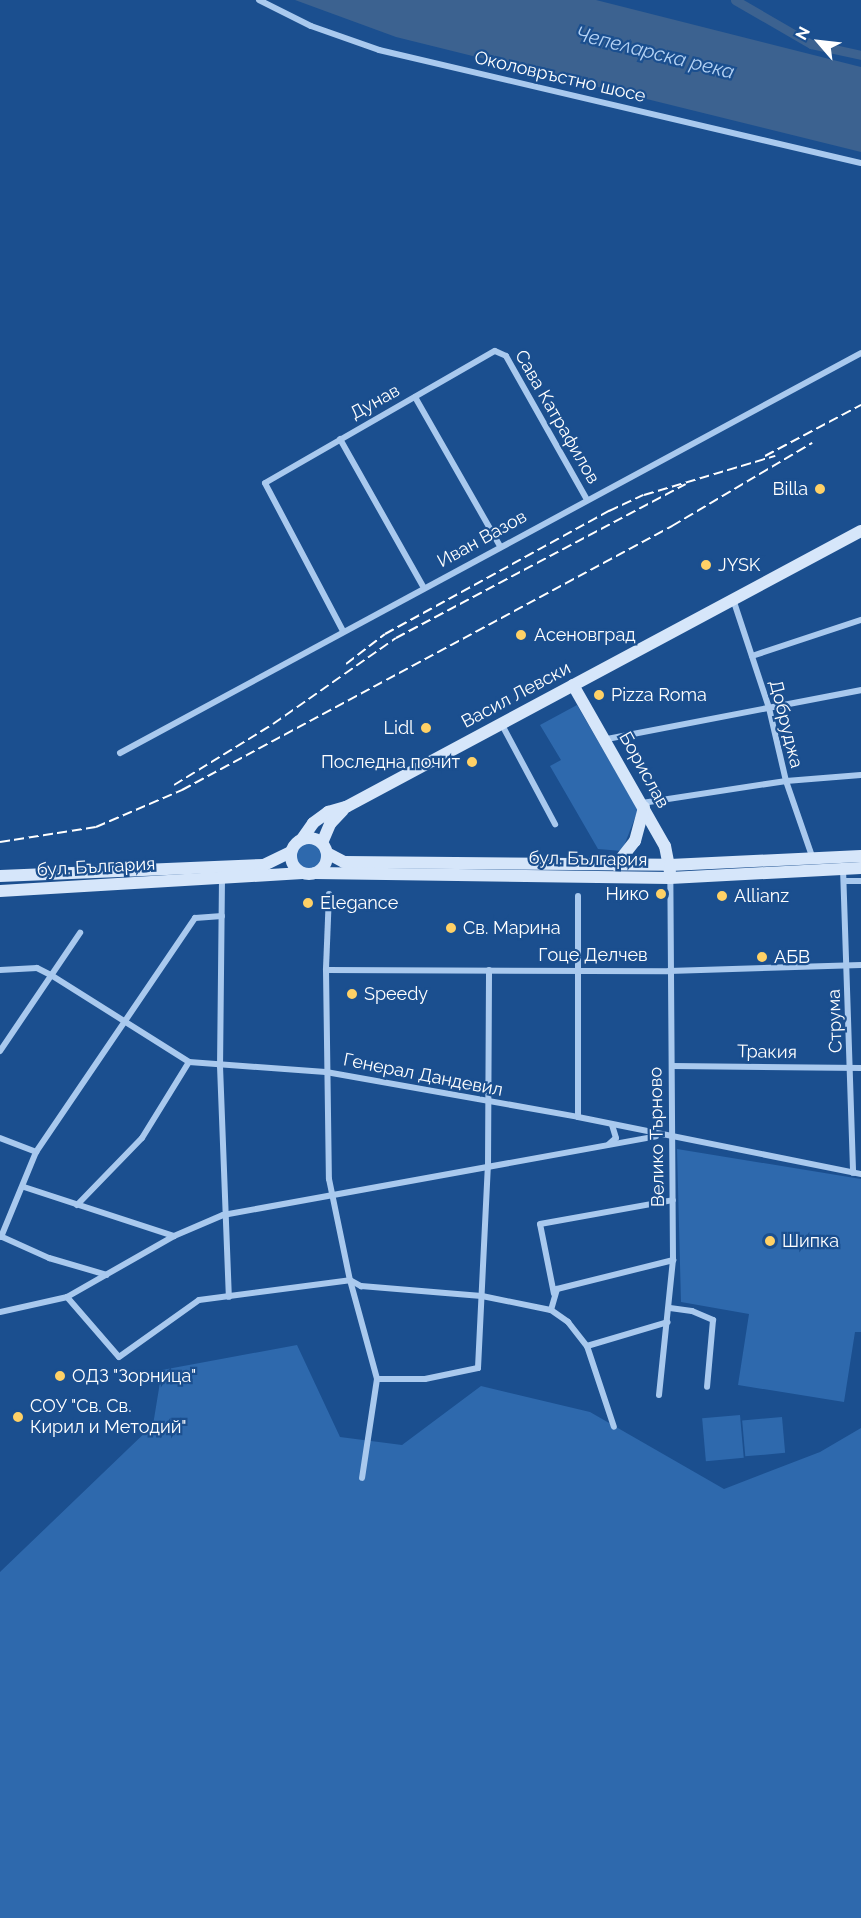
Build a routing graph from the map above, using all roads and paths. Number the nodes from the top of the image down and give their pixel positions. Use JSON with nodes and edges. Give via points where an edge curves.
{"nodes":[{"id":1,"x":259,"y":0,"type":"edge"},
{"id":2,"x":861,"y":163,"type":"edge"},
{"id":3,"x":501,"y":351,"type":"joint"},
{"id":4,"x":861,"y":353,"type":"edge"},
{"id":5,"x":415,"y":397,"type":"junction"},
{"id":6,"x":340,"y":439,"type":"junction"},
{"id":7,"x":586,"y":498,"type":"junction"},
{"id":8,"x":861,"y":531,"type":"edge"},
{"id":9,"x":500,"y":546,"type":"junction"},
{"id":10,"x":424,"y":588,"type":"junction"},
{"id":11,"x":733,"y":599,"type":"junction"},
{"id":12,"x":861,"y":620,"type":"edge"},
{"id":13,"x":343,"y":631,"type":"junction"},
{"id":14,"x":752,"y":656,"type":"junction"},
{"id":15,"x":573,"y":685,"type":"junction"},
{"id":16,"x":861,"y":690,"type":"edge"},
{"id":17,"x":769,"y":708,"type":"junction"},
{"id":18,"x":501,"y":723,"type":"junction"},
{"id":19,"x":607,"y":740,"type":"junction"},
{"id":20,"x":120,"y":753,"type":"dead end"},
{"id":21,"x":861,"y":775,"type":"edge"},
{"id":22,"x":786,"y":781,"type":"junction"},
{"id":23,"x":643,"y":805,"type":"junction"},
{"id":24,"x":346,"y":807,"type":"junction"},
{"id":25,"x":555,"y":824,"type":"dead end"},
{"id":26,"x":302,"y":839,"type":"junction"},
{"id":27,"x":324,"y":848,"type":"junction"},
{"id":28,"x":291,"y":852,"type":"junction"},
{"id":29,"x":812,"y":856,"type":"junction"},
{"id":30,"x":861,"y":856,"type":"edge"},
{"id":31,"x":616,"y":865,"type":"junction"},
{"id":32,"x":861,"y":868,"type":"edge"},
{"id":33,"x":670,"y":872,"type":"junction"},
{"id":34,"x":302,"y":873,"type":"junction"},
{"id":35,"x":315,"y":873,"type":"junction"},
{"id":36,"x":843,"y":875,"type":"junction"},
{"id":37,"x":0,"y":876,"type":"edge"},
{"id":38,"x":222,"y":878,"type":"junction"},
{"id":39,"x":861,"y":881,"type":"edge"},
{"id":40,"x":0,"y":891,"type":"edge"},
{"id":41,"x":329,"y":894,"type":"dead end"},
{"id":42,"x":578,"y":896,"type":"dead end"},
{"id":43,"x":222,"y":916,"type":"junction"},
{"id":44,"x":81,"y":933,"type":"dead end"},
{"id":45,"x":861,"y":965,"type":"edge"},
{"id":46,"x":848,"y":966,"type":"junction"},
{"id":47,"x":0,"y":970,"type":"edge"},
{"id":48,"x":326,"y":970,"type":"junction"},
{"id":49,"x":489,"y":970,"type":"junction"},
{"id":50,"x":579,"y":970,"type":"junction"},
{"id":51,"x":669,"y":971,"type":"junction"},
{"id":52,"x":51,"y":975,"type":"junction"},
{"id":53,"x":126,"y":1024,"type":"junction"},
{"id":54,"x":0,"y":1051,"type":"edge"},
{"id":55,"x":189,"y":1062,"type":"junction"},
{"id":56,"x":220,"y":1066,"type":"junction"},
{"id":57,"x":672,"y":1066,"type":"junction"},
{"id":58,"x":851,"y":1068,"type":"junction"},
{"id":59,"x":861,"y":1068,"type":"edge"},
{"id":60,"x":326,"y":1072,"type":"junction"},
{"id":61,"x":486,"y":1103,"type":"junction"},
{"id":62,"x":578,"y":1117,"type":"junction"},
{"id":63,"x":612,"y":1125,"type":"junction"},
{"id":64,"x":659,"y":1135,"type":"junction"},
{"id":65,"x":0,"y":1138,"type":"edge"},
{"id":66,"x":672,"y":1138,"type":"junction"},
{"id":67,"x":609,"y":1144,"type":"junction"},
{"id":68,"x":36,"y":1152,"type":"junction"},
{"id":69,"x":488,"y":1167,"type":"junction"},
{"id":70,"x":853,"y":1173,"type":"junction"},
{"id":71,"x":861,"y":1174,"type":"edge"},
{"id":72,"x":24,"y":1187,"type":"junction"},
{"id":73,"x":332,"y":1195,"type":"junction"},
{"id":74,"x":673,"y":1200,"type":"junction"},
{"id":75,"x":77,"y":1205,"type":"junction"},
{"id":76,"x":223,"y":1215,"type":"junction"},
{"id":77,"x":174,"y":1236,"type":"junction"},
{"id":78,"x":0,"y":1237,"type":"edge"},
{"id":79,"x":673,"y":1260,"type":"junction"},
{"id":80,"x":107,"y":1275,"type":"junction"},
{"id":81,"x":350,"y":1280,"type":"junction"},
{"id":82,"x":554,"y":1294,"type":"junction"},
{"id":83,"x":482,"y":1296,"type":"junction"},
{"id":84,"x":67,"y":1297,"type":"junction"},
{"id":85,"x":229,"y":1297,"type":"junction"},
{"id":86,"x":670,"y":1308,"type":"junction"},
{"id":87,"x":551,"y":1310,"type":"junction"},
{"id":88,"x":0,"y":1312,"type":"edge"},
{"id":89,"x":668,"y":1322,"type":"junction"},
{"id":90,"x":587,"y":1346,"type":"junction"},
{"id":91,"x":377,"y":1379,"type":"junction"},
{"id":92,"x":706,"y":1387,"type":"dead end"},
{"id":93,"x":659,"y":1395,"type":"dead end"},
{"id":94,"x":614,"y":1427,"type":"dead end"},
{"id":95,"x":362,"y":1478,"type":"dead end"}],
"edges":[{"from":1,"to":2,"type":"street","name":"Околовръстно шосе","via":[[311,26],[378,50]]},
{"from":3,"to":5,"type":"street","name":"Дунав"},
{"from":3,"to":7,"type":"street","name":"Сава Катрафилов"},
{"from":4,"to":7,"type":"street","name":"Иван Вазов"},
{"from":5,"to":6,"type":"street","name":"Дунав"},
{"from":5,"to":9,"type":"street"},
{"from":6,"to":10,"type":"street"},
{"from":6,"to":13,"type":"street","name":"Дунав","via":[[266,483]]},
{"from":7,"to":9,"type":"street","name":"Иван Вазов"},
{"from":8,"to":11,"type":"main road","name":"Васил Левски"},
{"from":9,"to":10,"type":"street","name":"Иван Вазов"},
{"from":10,"to":13,"type":"street","name":"Иван Вазов"},
{"from":11,"to":14,"type":"street","name":"Добруджа"},
{"from":11,"to":15,"type":"main road","name":"Васил Левски"},
{"from":12,"to":14,"type":"street"},
{"from":13,"to":20,"type":"street","name":"Иван Вазов"},
{"from":14,"to":17,"type":"street","name":"Добруджа"},
{"from":15,"to":18,"type":"main road","name":"Васил Левски"},
{"from":15,"to":19,"type":"main road","name":"Борислав"},
{"from":16,"to":17,"type":"street"},
{"from":17,"to":19,"type":"street"},
{"from":17,"to":22,"type":"street","name":"Добруджа"},
{"from":18,"to":24,"type":"main road","name":"Васил Левски"},
{"from":18,"to":25,"type":"street"},
{"from":19,"to":23,"type":"main road","name":"Борислав"},
{"from":21,"to":22,"type":"street"},
{"from":22,"to":23,"type":"street"},
{"from":22,"to":29,"type":"street","name":"Добруджа"},
{"from":23,"to":31,"type":"main road","via":[[636,841]]},
{"from":23,"to":33,"type":"main road","name":"Борислав","via":[[665,846]]},
{"from":24,"to":26,"type":"main road","name":"Васил Левски","via":[[319,818]]},
{"from":24,"to":27,"type":"main road","name":"Васил Левски","via":[[330,824]]},
{"from":26,"to":27,"type":"main road","via":[[312,838]]},
{"from":26,"to":28,"type":"main road"},
{"from":27,"to":31,"type":"main road","name":"бул. България","via":[[344,862]]},
{"from":27,"to":35,"type":"main road","via":[[324,866]]},
{"from":28,"to":34,"type":"main road","via":[[292,864]]},
{"from":28,"to":37,"type":"main road","name":"бул. България","via":[[264,865]]},
{"from":29,"to":30,"type":"main road","name":"бул. България"},
{"from":29,"to":33,"type":"main road","name":"бул. България"},
{"from":31,"to":33,"type":"main road","name":"бул. България"},
{"from":32,"to":36,"type":"main road","name":"бул. България"},
{"from":33,"to":35,"type":"main road","name":"бул. България"},
{"from":33,"to":36,"type":"main road","name":"бул. България"},
{"from":33,"to":51,"type":"street","name":"Велико Търново"},
{"from":34,"to":35,"type":"main road"},
{"from":34,"to":38,"type":"main road","name":"бул. България"},
{"from":36,"to":39,"type":"street"},
{"from":36,"to":46,"type":"street","name":"Струма"},
{"from":38,"to":40,"type":"main road","name":"бул. България"},
{"from":38,"to":43,"type":"street"},
{"from":41,"to":48,"type":"street"},
{"from":42,"to":50,"type":"street"},
{"from":43,"to":53,"type":"street","via":[[195,918]]},
{"from":43,"to":56,"type":"street"},
{"from":44,"to":52,"type":"street"},
{"from":45,"to":46,"type":"street","name":"Гоце Делчев"},
{"from":46,"to":51,"type":"street","name":"Гоце Делчев"},
{"from":46,"to":58,"type":"street","name":"Струма"},
{"from":47,"to":52,"type":"street","name":"Генерал Дандевил","via":[[37,968]]},
{"from":48,"to":49,"type":"street","name":"Гоце Делчев"},
{"from":48,"to":60,"type":"street"},
{"from":49,"to":50,"type":"street","name":"Гоце Делчев"},
{"from":49,"to":61,"type":"street"},
{"from":50,"to":51,"type":"street","name":"Гоце Делчев"},
{"from":50,"to":62,"type":"street"},
{"from":51,"to":57,"type":"street","name":"Велико Търново"},
{"from":52,"to":53,"type":"street","name":"Генерал Дандевил"},
{"from":52,"to":54,"type":"street"},
{"from":53,"to":55,"type":"street","name":"Генерал Дандевил"},
{"from":53,"to":68,"type":"street"},
{"from":55,"to":56,"type":"street","name":"Генерал Дандевил"},
{"from":55,"to":75,"type":"street","via":[[142,1138]]},
{"from":56,"to":60,"type":"street","name":"Генерал Дандевил"},
{"from":56,"to":76,"type":"street"},
{"from":57,"to":58,"type":"street","name":"Тракия"},
{"from":57,"to":66,"type":"street","name":"Велико Търново"},
{"from":58,"to":59,"type":"street","name":"Тракия"},
{"from":58,"to":70,"type":"street","name":"Струма"},
{"from":60,"to":61,"type":"street","name":"Генерал Дандевил"},
{"from":60,"to":73,"type":"street","via":[[326,1143]]},
{"from":61,"to":62,"type":"street","name":"Генерал Дандевил"},
{"from":61,"to":69,"type":"street"},
{"from":62,"to":63,"type":"street","name":"Генерал Дандевил"},
{"from":63,"to":64,"type":"street","name":"Генерал Дандевил"},
{"from":63,"to":67,"type":"street","via":[[616,1138]]},
{"from":64,"to":66,"type":"street","name":"Генерал Дандевил"},
{"from":64,"to":67,"type":"street"},
{"from":65,"to":68,"type":"street"},
{"from":66,"to":70,"type":"street","name":"Генерал Дандевил"},
{"from":66,"to":74,"type":"street","name":"Велико Търново"},
{"from":67,"to":69,"type":"street"},
{"from":68,"to":72,"type":"street"},
{"from":69,"to":73,"type":"street"},
{"from":69,"to":83,"type":"street"},
{"from":70,"to":71,"type":"street","name":"Генерал Дандевил"},
{"from":72,"to":75,"type":"street"},
{"from":72,"to":78,"type":"street"},
{"from":73,"to":76,"type":"street"},
{"from":73,"to":81,"type":"street"},
{"from":74,"to":79,"type":"street","name":"Велико Търново"},
{"from":74,"to":82,"type":"street","via":[[540,1224]]},
{"from":75,"to":77,"type":"street"},
{"from":76,"to":77,"type":"street"},
{"from":76,"to":85,"type":"street"},
{"from":77,"to":80,"type":"street"},
{"from":78,"to":80,"type":"street","via":[[49,1258]]},
{"from":79,"to":82,"type":"street","via":[[567,1285]]},
{"from":79,"to":86,"type":"street","name":"Велико Търново"},
{"from":80,"to":84,"type":"street"},
{"from":81,"to":83,"type":"street","via":[[361,1286]]},
{"from":81,"to":85,"type":"street"},
{"from":81,"to":91,"type":"street"},
{"from":82,"to":87,"type":"street"},
{"from":83,"to":87,"type":"street"},
{"from":83,"to":91,"type":"street","via":[[478,1368],[425,1378]]},
{"from":84,"to":85,"type":"street","via":[[119,1357],[200,1300]]},
{"from":84,"to":88,"type":"street"},
{"from":86,"to":89,"type":"street","name":"Велико Търново"},
{"from":86,"to":92,"type":"street","via":[[692,1311],[713,1320]]},
{"from":87,"to":90,"type":"street","via":[[568,1322]]},
{"from":89,"to":90,"type":"street"},
{"from":89,"to":93,"type":"street","name":"Велико Търново"},
{"from":90,"to":94,"type":"street"},
{"from":91,"to":95,"type":"street"}]}
